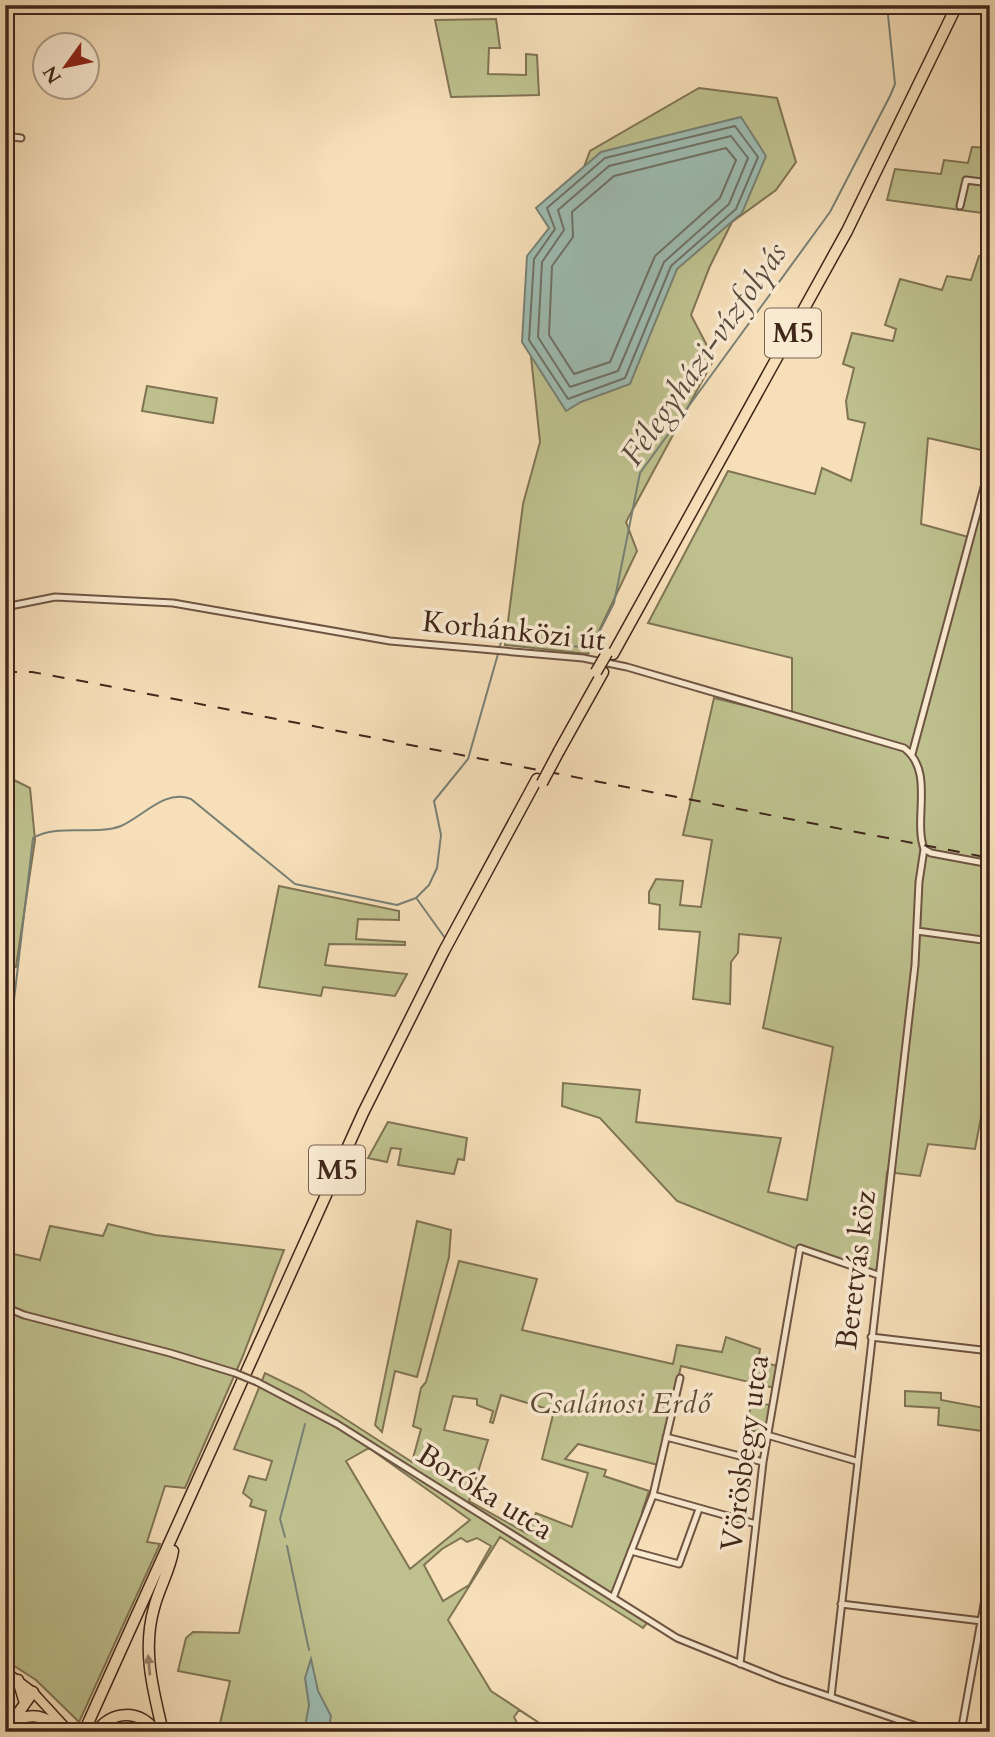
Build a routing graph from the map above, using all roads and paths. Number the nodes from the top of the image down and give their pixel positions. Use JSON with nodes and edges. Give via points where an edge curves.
{"nodes":[{"id":1,"x":11,"y":5,"type":"edge"},
{"id":2,"x":951,"y":5,"type":"edge"},
{"id":3,"x":957,"y":5,"type":"edge"},
{"id":4,"x":5,"y":29,"type":"edge"},
{"id":5,"x":5,"y":136,"type":"edge"},
{"id":6,"x":21,"y":138,"type":"dead end"},
{"id":7,"x":990,"y":183,"type":"edge"},
{"id":8,"x":960,"y":206,"type":"dead end"},
{"id":9,"x":990,"y":465,"type":"edge"},
{"id":10,"x":5,"y":607,"type":"edge"},
{"id":11,"x":610,"y":654,"type":"junction"},
{"id":12,"x":912,"y":754,"type":"junction"},
{"id":13,"x":539,"y":781,"type":"junction"},
{"id":14,"x":924,"y":849,"type":"junction"},
{"id":15,"x":990,"y":864,"type":"edge"},
{"id":16,"x":917,"y":931,"type":"junction"},
{"id":17,"x":990,"y":941,"type":"edge"},
{"id":18,"x":878,"y":1275,"type":"junction"},
{"id":19,"x":5,"y":1307,"type":"edge"},
{"id":20,"x":871,"y":1337,"type":"junction"},
{"id":21,"x":990,"y":1350,"type":"edge"},
{"id":22,"x":680,"y":1378,"type":"dead end"},
{"id":23,"x":768,"y":1435,"type":"junction"},
{"id":24,"x":666,"y":1437,"type":"junction"},
{"id":25,"x":856,"y":1461,"type":"junction"},
{"id":26,"x":763,"y":1462,"type":"junction"},
{"id":27,"x":653,"y":1495,"type":"junction"},
{"id":28,"x":699,"y":1509,"type":"junction"},
{"id":29,"x":756,"y":1524,"type":"junction"},
{"id":30,"x":173,"y":1550,"type":"junction"},
{"id":31,"x":631,"y":1552,"type":"junction"},
{"id":32,"x":990,"y":1571,"type":"edge"},
{"id":33,"x":613,"y":1598,"type":"junction"},
{"id":34,"x":841,"y":1604,"type":"junction"},
{"id":35,"x":980,"y":1620,"type":"junction"},
{"id":36,"x":990,"y":1622,"type":"edge"},
{"id":37,"x":740,"y":1664,"type":"junction"},
{"id":38,"x":5,"y":1671,"type":"edge"},
{"id":39,"x":18,"y":1680,"type":"junction"},
{"id":40,"x":33,"y":1692,"type":"junction"},
{"id":41,"x":831,"y":1697,"type":"junction"},
{"id":42,"x":24,"y":1700,"type":"junction"},
{"id":43,"x":7,"y":1727,"type":"edge"},
{"id":44,"x":69,"y":1732,"type":"edge"},
{"id":45,"x":84,"y":1732,"type":"edge"},
{"id":46,"x":93,"y":1732,"type":"edge"},
{"id":47,"x":156,"y":1732,"type":"edge"},
{"id":48,"x":163,"y":1732,"type":"edge"},
{"id":49,"x":934,"y":1732,"type":"edge"},
{"id":50,"x":961,"y":1732,"type":"edge"}],
"edges":[{"from":1,"to":4,"type":"street"},
{"from":2,"to":11,"type":"highway","number":"M5","via":[[842,229]]},
{"from":3,"to":11,"type":"highway","number":"M5","via":[[841,244]]},
{"from":5,"to":6,"type":"street"},
{"from":7,"to":8,"type":"street","via":[[966,180]]},
{"from":9,"to":12,"type":"street"},
{"from":10,"to":12,"type":"street","name":"Korhánközi út","via":[[62,597],[173,603],[390,642],[583,658],[894,744]]},
{"from":11,"to":13,"type":"highway","number":"M5","bridge":true},
{"from":12,"to":14,"type":"street","via":[[919,770]]},
{"from":13,"to":30,"type":"highway","number":"M5","via":[[374,1105]]},
{"from":13,"to":45,"type":"highway","number":"M5","via":[[444,951],[363,1113]]},
{"from":14,"to":15,"type":"street"},
{"from":14,"to":16,"type":"street","name":"Beretvás köz"},
{"from":16,"to":17,"type":"street"},
{"from":16,"to":18,"type":"street","name":"Beretvás köz"},
{"from":18,"to":20,"type":"street","name":"Beretvás köz"},
{"from":18,"to":23,"type":"street","name":"Vörösbegy utca","via":[[800,1248]]},
{"from":19,"to":33,"type":"street","name":"Boróka utca","bridge":true,"via":[[257,1382],[337,1424]]},
{"from":20,"to":21,"type":"street"},
{"from":20,"to":25,"type":"street","name":"Beretvás köz"},
{"from":22,"to":24,"type":"street"},
{"from":23,"to":25,"type":"street"},
{"from":23,"to":26,"type":"street","name":"Vörösbegy utca"},
{"from":24,"to":26,"type":"street"},
{"from":24,"to":27,"type":"street"},
{"from":25,"to":34,"type":"street","name":"Beretvás köz"},
{"from":26,"to":29,"type":"street","name":"Vörösbegy utca"},
{"from":27,"to":28,"type":"street"},
{"from":27,"to":31,"type":"street"},
{"from":28,"to":29,"type":"street"},
{"from":28,"to":31,"type":"street","via":[[679,1564]]},
{"from":29,"to":37,"type":"street","name":"Vörösbegy utca"},
{"from":30,"to":46,"type":"highway","number":"M5"},
{"from":48,"to":30,"type":"highway","one_way":true,"via":[[150,1677],[148,1642]]},
{"from":31,"to":33,"type":"street"},
{"from":32,"to":35,"type":"street"},
{"from":33,"to":37,"type":"street","name":"Boróka utca","via":[[677,1638]]},
{"from":34,"to":35,"type":"street"},
{"from":34,"to":41,"type":"street","name":"Beretvás köz"},
{"from":35,"to":36,"type":"street"},
{"from":35,"to":50,"type":"street"},
{"from":37,"to":41,"type":"street","name":"Boróka utca"},
{"from":38,"to":39,"type":"main road"},
{"from":39,"to":40,"type":"main road"},
{"from":39,"to":42,"type":"highway"},
{"from":40,"to":42,"type":"highway"},
{"from":40,"to":43,"type":"highway"},
{"from":40,"to":44,"type":"main road"},
{"from":41,"to":49,"type":"street","name":"Boróka utca"},
{"from":42,"to":43,"type":"highway"},
{"from":43,"to":44,"type":"highway","via":[[35,1715]]},
{"from":46,"to":47,"type":"highway","via":[[106,1721],[127,1714],[144,1719]]}]}
